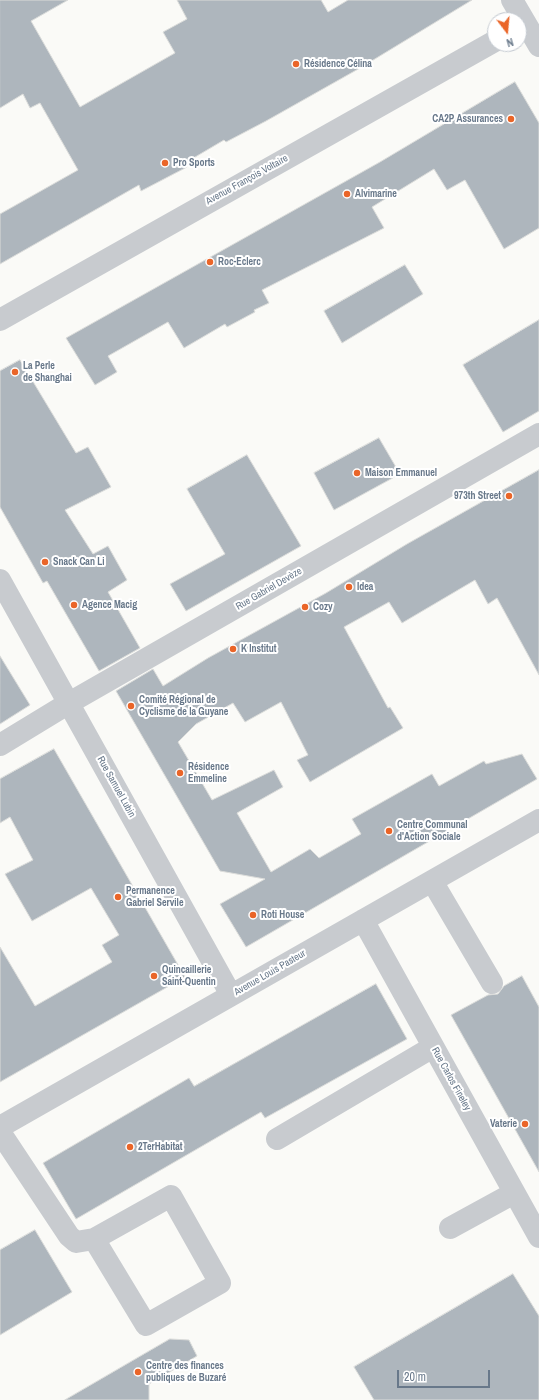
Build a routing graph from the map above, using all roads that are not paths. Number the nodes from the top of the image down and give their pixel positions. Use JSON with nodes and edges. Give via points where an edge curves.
{"nodes":[{"id":1,"x":512,"y":0,"type":"edge"},
{"id":2,"x":528,"y":23,"type":"edge"},
{"id":3,"x":487,"y":46,"type":"edge"},
{"id":4,"x":539,"y":46,"type":"edge"},
{"id":5,"x":0,"y":320,"type":"edge"},
{"id":6,"x":539,"y":434,"type":"edge"},
{"id":7,"x":0,"y":580,"type":"edge"},
{"id":8,"x":70,"y":703,"type":"junction"},
{"id":9,"x":0,"y":745,"type":"edge"},
{"id":10,"x":539,"y":820,"type":"edge"},
{"id":11,"x":432,"y":881,"type":"junction"},
{"id":12,"x":363,"y":920,"type":"junction"},
{"id":13,"x":492,"y":983,"type":"dead end"},
{"id":14,"x":231,"y":995,"type":"junction"},
{"id":15,"x":433,"y":1047,"type":"junction"},
{"id":16,"x":0,"y":1127,"type":"edge"},
{"id":17,"x":0,"y":1132,"type":"edge"},
{"id":18,"x":277,"y":1139,"type":"dead end"},
{"id":19,"x":514,"y":1193,"type":"junction"},
{"id":20,"x":450,"y":1228,"type":"dead end"},
{"id":21,"x":539,"y":1237,"type":"edge"},
{"id":22,"x":94,"y":1239,"type":"junction"}],
"edges":[{"from":1,"to":2,"type":"street"},
{"from":2,"to":4,"type":"street"},
{"from":3,"to":5,"type":"street","name":"Avenue François Voltaire"},
{"from":6,"to":8,"type":"street","name":"Rue Gabriel Devèze"},
{"from":7,"to":8,"type":"street","name":"Rue Samuel Lubin"},
{"from":8,"to":9,"type":"street","name":"Rue Gabriel Devèze"},
{"from":8,"to":14,"type":"street","name":"Rue Samuel Lubin"},
{"from":10,"to":11,"type":"street","name":"Avenue Louis Pasteur"},
{"from":11,"to":12,"type":"street","name":"Avenue Louis Pasteur"},
{"from":11,"to":13,"type":"street"},
{"from":12,"to":14,"type":"street","name":"Avenue Louis Pasteur"},
{"from":12,"to":15,"type":"street","name":"Rue Carlos Fineley"},
{"from":14,"to":16,"type":"street","name":"Avenue Louis Pasteur"},
{"from":15,"to":18,"type":"street"},
{"from":15,"to":19,"type":"street","name":"Rue Carlos Fineley"},
{"from":17,"to":22,"type":"street","via":[[69,1236],[76,1242]]},
{"from":19,"to":20,"type":"street"},
{"from":19,"to":21,"type":"street","name":"Rue Carlos Fineley"},
{"from":22,"to":22,"type":"street","via":[[171,1196],[220,1283],[146,1325]]}]}
